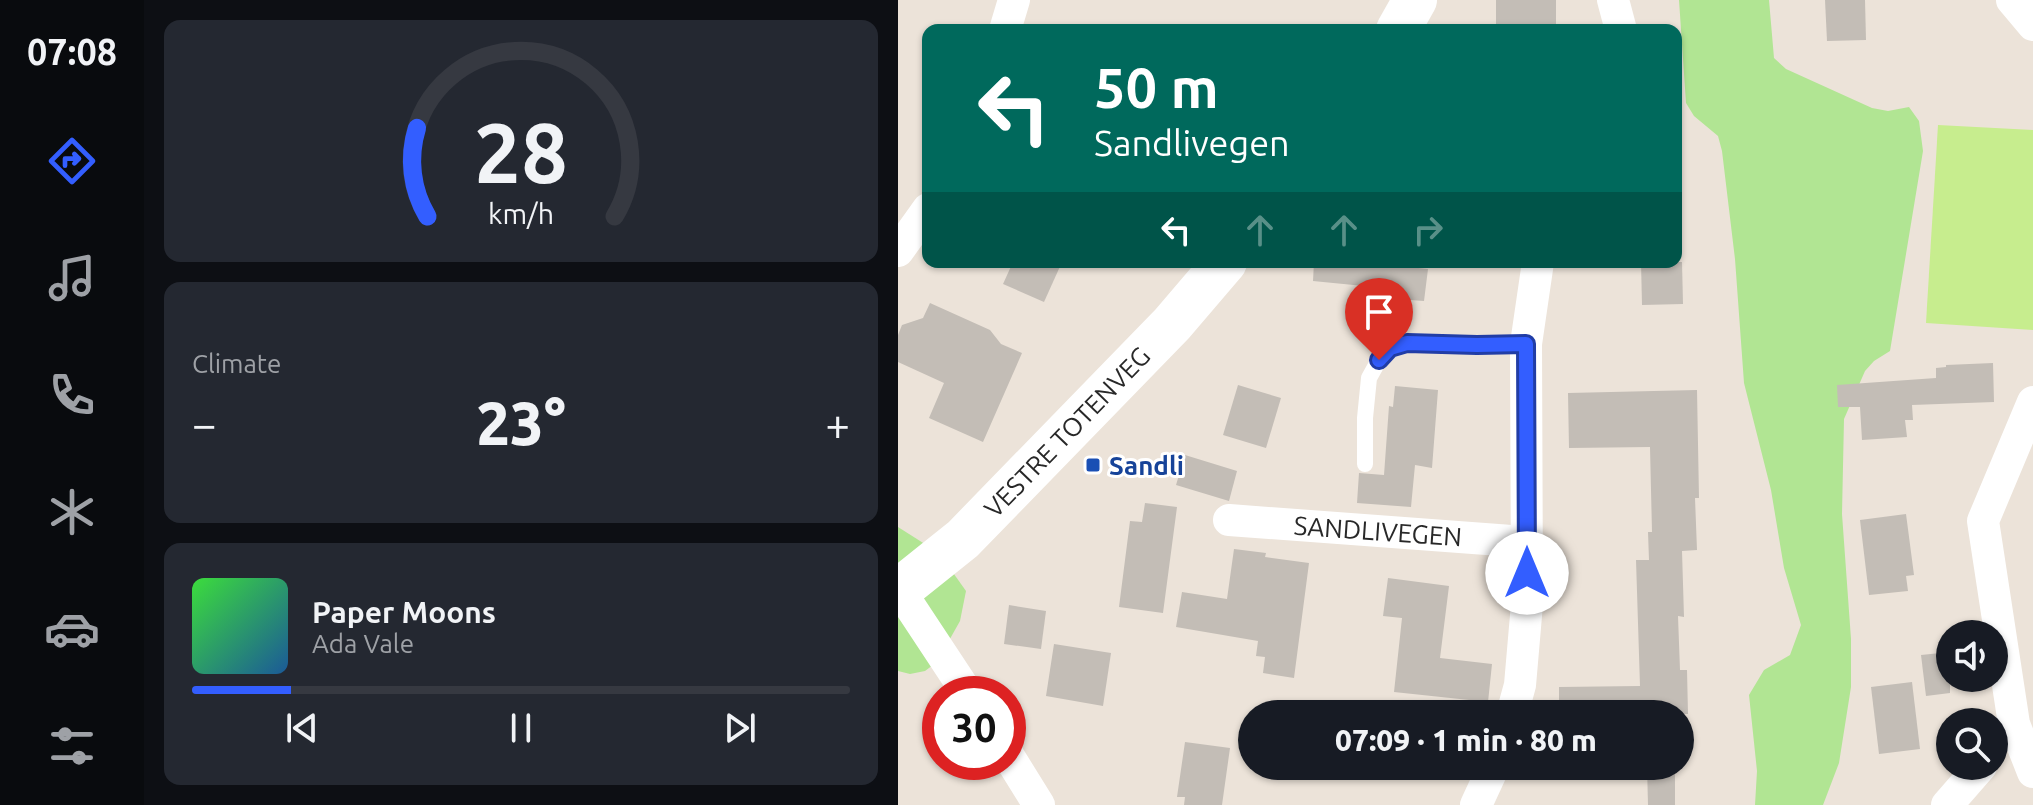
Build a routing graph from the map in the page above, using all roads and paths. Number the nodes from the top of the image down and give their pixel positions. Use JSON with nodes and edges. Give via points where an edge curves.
{"nodes":[{"id":1,"x":1014,"y":0,"type":"edge"},
{"id":2,"x":1415,"y":0,"type":"edge"},
{"id":3,"x":1613,"y":0,"type":"edge"},
{"id":4,"x":2012,"y":0,"type":"edge"},
{"id":5,"x":1007,"y":24,"type":"edge"},
{"id":6,"x":1401,"y":24,"type":"edge"},
{"id":7,"x":1619,"y":24,"type":"edge"},
{"id":8,"x":2033,"y":25,"type":"edge"},
{"id":9,"x":922,"y":217,"type":"edge"},
{"id":10,"x":898,"y":251,"type":"edge"},
{"id":11,"x":1220,"y":268,"type":"edge"},
{"id":12,"x":1537,"y":268,"type":"edge"},
{"id":13,"x":1526,"y":344,"type":"junction"},
{"id":14,"x":2033,"y":402,"type":"edge"},
{"id":15,"x":1365,"y":464,"type":"dead end"},
{"id":16,"x":1229,"y":520,"type":"dead end"},
{"id":17,"x":1527,"y":542,"type":"junction"},
{"id":18,"x":898,"y":590,"type":"edge"},
{"id":19,"x":956,"y":676,"type":"edge"},
{"id":20,"x":1516,"y":700,"type":"edge"},
{"id":21,"x":2024,"y":718,"type":"edge"},
{"id":22,"x":2008,"y":735,"type":"edge"},
{"id":23,"x":2033,"y":772,"type":"edge"},
{"id":24,"x":1019,"y":780,"type":"edge"},
{"id":25,"x":1488,"y":780,"type":"edge"},
{"id":26,"x":1969,"y":780,"type":"edge"},
{"id":27,"x":1027,"y":799,"type":"edge"},
{"id":28,"x":1476,"y":805,"type":"edge"},
{"id":29,"x":1947,"y":805,"type":"edge"}],
"edges":[{"from":1,"to":5,"type":"street"},
{"from":2,"to":6,"type":"main road"},
{"from":3,"to":7,"type":"street"},
{"from":4,"to":8,"type":"street"},
{"from":9,"to":10,"type":"street"},
{"from":11,"to":18,"type":"main road","name":"VESTRE TOTENVEG","via":[[963,539]]},
{"from":12,"to":13,"type":"street"},
{"from":13,"to":15,"type":"lane","via":[[1407,343],[1390,348],[1369,378]]},
{"from":13,"to":17,"type":"street"},
{"from":14,"to":21,"type":"street","via":[[1983,521]]},
{"from":16,"to":17,"type":"street","name":"SANDLIVEGEN"},
{"from":17,"to":20,"type":"street","via":[[1527,604]]},
{"from":18,"to":19,"type":"street"},
{"from":21,"to":22,"type":"street"},
{"from":21,"to":23,"type":"street"},
{"from":24,"to":27,"type":"street"},
{"from":25,"to":28,"type":"street"},
{"from":26,"to":29,"type":"street"}]}
